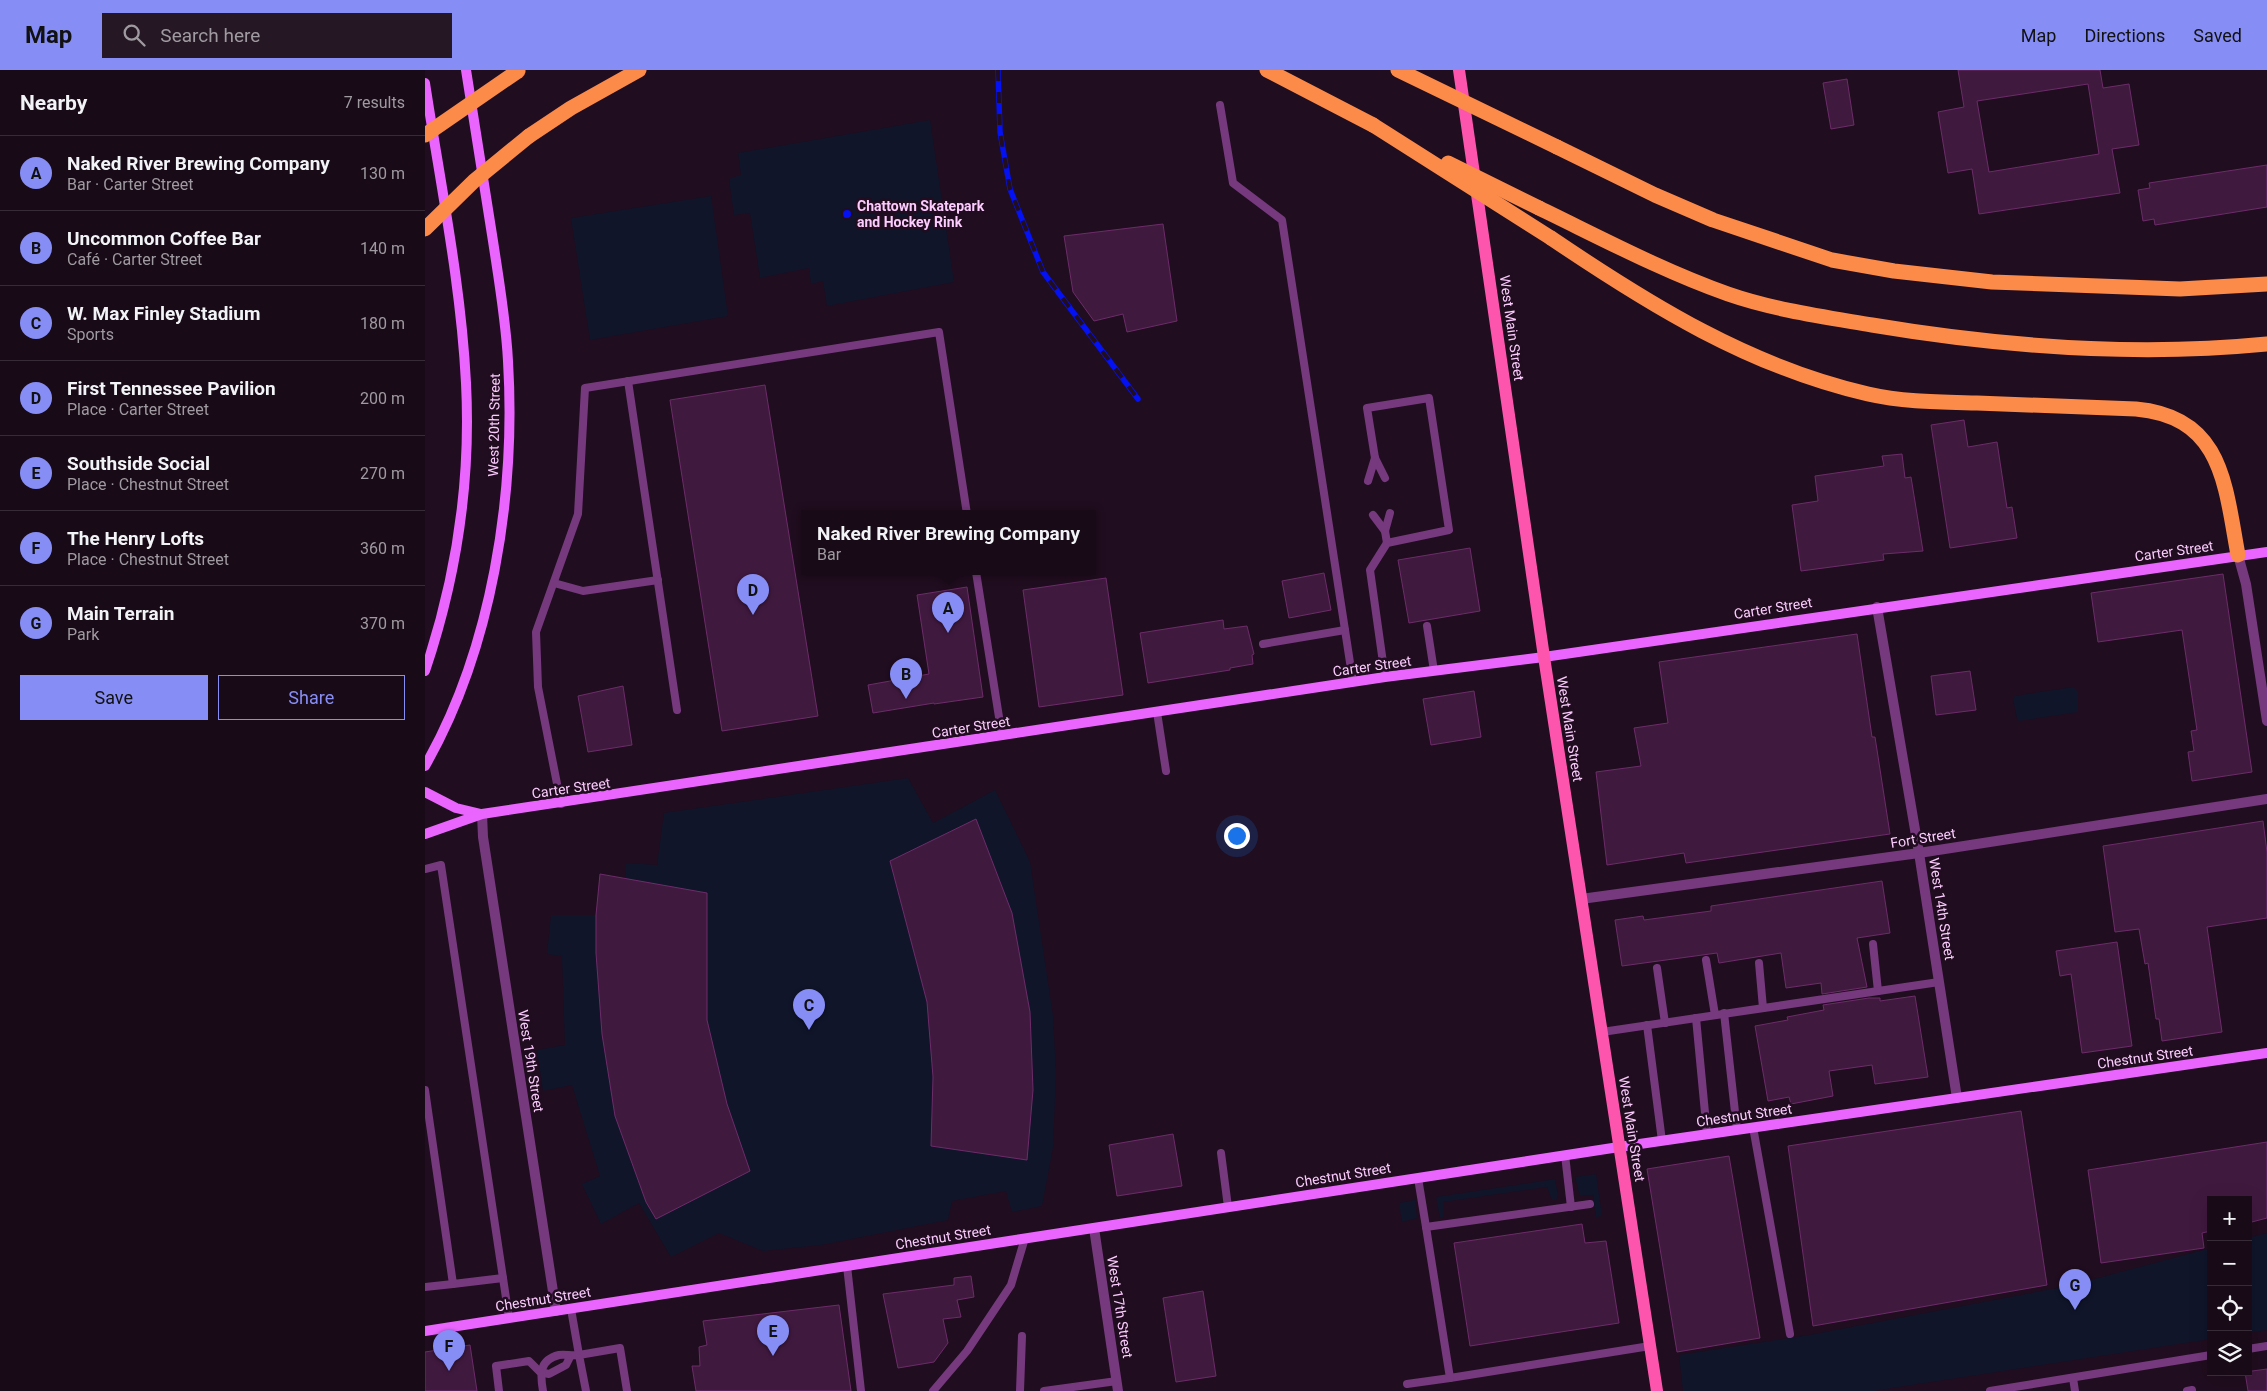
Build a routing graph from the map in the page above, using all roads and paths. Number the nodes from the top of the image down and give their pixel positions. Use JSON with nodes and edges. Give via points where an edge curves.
{"nodes":[{"id":1,"x":639,"y":70,"type":"edge"},
{"id":2,"x":1267,"y":70,"type":"edge"},
{"id":3,"x":1399,"y":70,"type":"edge"},
{"id":4,"x":1459,"y":70,"type":"edge"},
{"id":5,"x":519,"y":71,"type":"edge"},
{"id":6,"x":466,"y":72,"type":"edge"},
{"id":7,"x":425,"y":83,"type":"edge"},
{"id":8,"x":1219,"y":105,"type":"dead end"},
{"id":9,"x":1373,"y":125,"type":"junction"},
{"id":10,"x":425,"y":135,"type":"edge"},
{"id":11,"x":425,"y":229,"type":"edge"},
{"id":12,"x":2267,"y":284,"type":"edge"},
{"id":13,"x":2267,"y":344,"type":"edge"},
{"id":14,"x":628,"y":381,"type":"junction"},
{"id":15,"x":1375,"y":458,"type":"junction"},
{"id":16,"x":1385,"y":478,"type":"dead end"},
{"id":17,"x":1368,"y":481,"type":"dead end"},
{"id":18,"x":966,"y":510,"type":"edge"},
{"id":19,"x":1390,"y":513,"type":"dead end"},
{"id":20,"x":1373,"y":515,"type":"dead end"},
{"id":21,"x":1385,"y":531,"type":"junction"},
{"id":22,"x":1387,"y":543,"type":"junction"},
{"id":23,"x":2267,"y":552,"type":"edge"},
{"id":24,"x":2238,"y":555,"type":"junction"},
{"id":25,"x":976,"y":575,"type":"edge"},
{"id":26,"x":658,"y":580,"type":"junction"},
{"id":27,"x":554,"y":583,"type":"junction"},
{"id":28,"x":1877,"y":607,"type":"junction"},
{"id":29,"x":1427,"y":626,"type":"dead end"},
{"id":30,"x":1345,"y":630,"type":"junction"},
{"id":31,"x":1263,"y":644,"type":"dead end"},
{"id":32,"x":1544,"y":657,"type":"junction"},
{"id":33,"x":425,"y":670,"type":"edge"},
{"id":34,"x":1434,"y":671,"type":"junction"},
{"id":35,"x":1385,"y":677,"type":"junction"},
{"id":36,"x":1353,"y":682,"type":"junction"},
{"id":37,"x":677,"y":710,"type":"dead end"},
{"id":38,"x":1157,"y":712,"type":"junction"},
{"id":39,"x":2267,"y":721,"type":"edge"},
{"id":40,"x":1002,"y":736,"type":"junction"},
{"id":41,"x":425,"y":766,"type":"edge"},
{"id":42,"x":1166,"y":771,"type":"dead end"},
{"id":43,"x":428,"y":793,"type":"edge"},
{"id":44,"x":2267,"y":799,"type":"edge"},
{"id":45,"x":561,"y":804,"type":"junction"},
{"id":46,"x":482,"y":814,"type":"junction"},
{"id":47,"x":425,"y":834,"type":"edge"},
{"id":48,"x":1919,"y":853,"type":"junction"},
{"id":49,"x":425,"y":869,"type":"edge"},
{"id":50,"x":1581,"y":899,"type":"junction"},
{"id":51,"x":1873,"y":944,"type":"dead end"},
{"id":52,"x":1706,"y":960,"type":"dead end"},
{"id":53,"x":1759,"y":964,"type":"dead end"},
{"id":54,"x":1657,"y":968,"type":"dead end"},
{"id":55,"x":1939,"y":982,"type":"junction"},
{"id":56,"x":1878,"y":991,"type":"junction"},
{"id":57,"x":1763,"y":1008,"type":"junction"},
{"id":58,"x":1724,"y":1013,"type":"junction"},
{"id":59,"x":1715,"y":1015,"type":"junction"},
{"id":60,"x":1696,"y":1018,"type":"junction"},
{"id":61,"x":1665,"y":1023,"type":"junction"},
{"id":62,"x":1647,"y":1026,"type":"junction"},
{"id":63,"x":1602,"y":1032,"type":"junction"},
{"id":64,"x":2267,"y":1054,"type":"edge"},
{"id":65,"x":425,"y":1090,"type":"edge"},
{"id":66,"x":1957,"y":1098,"type":"junction"},
{"id":67,"x":1753,"y":1127,"type":"junction"},
{"id":68,"x":1737,"y":1130,"type":"junction"},
{"id":69,"x":1707,"y":1134,"type":"junction"},
{"id":70,"x":1661,"y":1141,"type":"junction"},
{"id":71,"x":1619,"y":1147,"type":"junction"},
{"id":72,"x":1221,"y":1154,"type":"dead end"},
{"id":73,"x":1565,"y":1155,"type":"junction"},
{"id":74,"x":1419,"y":1178,"type":"junction"},
{"id":75,"x":1590,"y":1204,"type":"dead end"},
{"id":76,"x":1571,"y":1206,"type":"junction"},
{"id":77,"x":1228,"y":1207,"type":"junction"},
{"id":78,"x":1426,"y":1226,"type":"junction"},
{"id":79,"x":1094,"y":1228,"type":"junction"},
{"id":80,"x":1025,"y":1238,"type":"junction"},
{"id":81,"x":847,"y":1266,"type":"junction"},
{"id":82,"x":503,"y":1278,"type":"junction"},
{"id":83,"x":453,"y":1284,"type":"junction"},
{"id":84,"x":425,"y":1287,"type":"edge"},
{"id":85,"x":571,"y":1309,"type":"junction"},
{"id":86,"x":556,"y":1311,"type":"junction"},
{"id":87,"x":509,"y":1318,"type":"junction"},
{"id":88,"x":425,"y":1331,"type":"edge"},
{"id":89,"x":1790,"y":1334,"type":"dead end"},
{"id":90,"x":1022,"y":1336,"type":"dead end"},
{"id":91,"x":1650,"y":1346,"type":"junction"},
{"id":92,"x":2267,"y":1346,"type":"edge"},
{"id":93,"x":2252,"y":1348,"type":"edge"},
{"id":94,"x":579,"y":1355,"type":"junction"},
{"id":95,"x":2207,"y":1356,"type":"edge"},
{"id":96,"x":570,"y":1357,"type":"junction"},
{"id":97,"x":540,"y":1372,"type":"junction"},
{"id":98,"x":1450,"y":1378,"type":"junction"},
{"id":99,"x":2073,"y":1378,"type":"junction"},
{"id":100,"x":1407,"y":1384,"type":"dead end"},
{"id":101,"x":1117,"y":1386,"type":"edge"},
{"id":102,"x":499,"y":1391,"type":"edge"},
{"id":103,"x":543,"y":1391,"type":"edge"},
{"id":104,"x":587,"y":1391,"type":"edge"},
{"id":105,"x":627,"y":1391,"type":"edge"},
{"id":106,"x":861,"y":1391,"type":"edge"},
{"id":107,"x":933,"y":1391,"type":"edge"},
{"id":108,"x":1020,"y":1391,"type":"edge"},
{"id":109,"x":1044,"y":1391,"type":"edge"},
{"id":110,"x":1657,"y":1391,"type":"edge"},
{"id":111,"x":1989,"y":1391,"type":"edge"},
{"id":112,"x":2075,"y":1391,"type":"edge"}],
"edges":[{"from":1,"to":11,"type":"highway","bridge":true,"via":[[529,136],[487,170]]},
{"from":2,"to":9,"type":"highway"},
{"from":3,"to":12,"type":"highway","bridge":true,"via":[[1655,196],[1713,220],[1832,260],[1992,282],[2180,289]]},
{"from":4,"to":32,"type":"main road","name":"West Main Street"},
{"from":5,"to":10,"type":"highway","bridge":true},
{"from":6,"to":41,"type":"street","name":"West 20th Street","via":[[504,316],[509,447],[500,534],[481,622],[453,708]]},
{"from":7,"to":33,"type":"street","name":"West 20th Street","via":[[463,340],[467,430],[453,563]]},
{"from":8,"to":30,"type":"lane","via":[[1233,183],[1282,220]]},
{"from":9,"to":13,"type":"highway","bridge":true,"via":[[1539,208],[1729,294],[1842,320],[1956,339],[2088,350],[2195,350]]},
{"from":9,"to":24,"type":"highway","bridge":true,"via":[[1685,323],[1799,376],[1869,394],[1932,401],[2136,409],[2165,413],[2178,419],[2201,437],[2217,458]]},
{"from":14,"to":18,"type":"lane","via":[[939,332]]},
{"from":14,"to":26,"type":"lane"},
{"from":14,"to":27,"type":"lane","via":[[585,388],[578,514]]},
{"from":15,"to":16,"type":"lane"},
{"from":15,"to":17,"type":"lane"},
{"from":15,"to":22,"type":"lane","via":[[1367,408],[1429,398],[1449,530]]},
{"from":19,"to":21,"type":"lane"},
{"from":20,"to":21,"type":"lane"},
{"from":21,"to":22,"type":"lane"},
{"from":22,"to":35,"type":"lane","via":[[1370,570]]},
{"from":23,"to":24,"type":"street","name":"Carter Street"},
{"from":24,"to":28,"type":"street","name":"Carter Street"},
{"from":24,"to":39,"type":"street","via":[[2246,584]]},
{"from":25,"to":40,"type":"lane"},
{"from":26,"to":27,"type":"lane","via":[[583,591]]},
{"from":26,"to":37,"type":"lane"},
{"from":27,"to":45,"type":"lane","via":[[537,632],[538,687]]},
{"from":28,"to":32,"type":"street","name":"Carter Street"},
{"from":28,"to":48,"type":"street","name":"West 14th Street"},
{"from":29,"to":34,"type":"lane"},
{"from":30,"to":31,"type":"lane"},
{"from":30,"to":36,"type":"lane"},
{"from":32,"to":34,"type":"street","name":"Carter Street"},
{"from":32,"to":50,"type":"main road","name":"West Main Street"},
{"from":34,"to":35,"type":"street","name":"Carter Street"},
{"from":35,"to":36,"type":"street","name":"Carter Street"},
{"from":36,"to":38,"type":"street","name":"Carter Street"},
{"from":38,"to":40,"type":"street","name":"Carter Street"},
{"from":38,"to":42,"type":"lane"},
{"from":40,"to":45,"type":"street","name":"Carter Street"},
{"from":43,"to":46,"type":"street","via":[[456,808]]},
{"from":44,"to":48,"type":"street","name":"Fort Street"},
{"from":45,"to":46,"type":"street","name":"Carter Street"},
{"from":46,"to":47,"type":"street"},
{"from":46,"to":86,"type":"street","name":"West 19th Street"},
{"from":48,"to":50,"type":"street","name":"Fort Street"},
{"from":48,"to":55,"type":"street","name":"West 14th Street"},
{"from":49,"to":82,"type":"lane","via":[[441,865]]},
{"from":50,"to":63,"type":"main road","name":"West Main Street"},
{"from":51,"to":56,"type":"lane"},
{"from":52,"to":59,"type":"lane"},
{"from":53,"to":57,"type":"lane"},
{"from":54,"to":61,"type":"lane"},
{"from":55,"to":56,"type":"lane"},
{"from":55,"to":66,"type":"street","name":"West 14th Street"},
{"from":56,"to":57,"type":"lane"},
{"from":57,"to":58,"type":"lane"},
{"from":58,"to":59,"type":"lane"},
{"from":58,"to":68,"type":"lane"},
{"from":59,"to":60,"type":"lane"},
{"from":60,"to":61,"type":"lane"},
{"from":60,"to":69,"type":"lane"},
{"from":61,"to":62,"type":"lane"},
{"from":62,"to":63,"type":"lane"},
{"from":62,"to":70,"type":"lane"},
{"from":63,"to":71,"type":"main road","name":"West Main Street"},
{"from":64,"to":66,"type":"street","name":"Chestnut Street"},
{"from":65,"to":83,"type":"lane"},
{"from":66,"to":67,"type":"street","name":"Chestnut Street"},
{"from":67,"to":68,"type":"street","name":"Chestnut Street"},
{"from":67,"to":89,"type":"lane"},
{"from":68,"to":69,"type":"street","name":"Chestnut Street"},
{"from":69,"to":70,"type":"street","name":"Chestnut Street"},
{"from":70,"to":71,"type":"street","name":"Chestnut Street"},
{"from":71,"to":73,"type":"street","name":"Chestnut Street"},
{"from":71,"to":91,"type":"main road","name":"West Main Street"},
{"from":72,"to":77,"type":"lane"},
{"from":73,"to":74,"type":"street","name":"Chestnut Street"},
{"from":73,"to":76,"type":"lane"},
{"from":74,"to":77,"type":"street","name":"Chestnut Street"},
{"from":74,"to":78,"type":"lane"},
{"from":75,"to":76,"type":"lane"},
{"from":76,"to":78,"type":"lane"},
{"from":77,"to":79,"type":"street","name":"Chestnut Street"},
{"from":78,"to":98,"type":"lane"},
{"from":79,"to":80,"type":"street","name":"Chestnut Street"},
{"from":79,"to":101,"type":"street","name":"West 17th Street"},
{"from":80,"to":81,"type":"street","name":"Chestnut Street"},
{"from":80,"to":107,"type":"lane","via":[[1011,1285],[967,1351]]},
{"from":81,"to":85,"type":"street","name":"Chestnut Street"},
{"from":81,"to":106,"type":"lane"},
{"from":82,"to":83,"type":"lane"},
{"from":82,"to":87,"type":"lane"},
{"from":83,"to":84,"type":"lane"},
{"from":85,"to":86,"type":"street","name":"Chestnut Street"},
{"from":85,"to":94,"type":"lane"},
{"from":86,"to":87,"type":"street","name":"Chestnut Street"},
{"from":87,"to":88,"type":"street","name":"Chestnut Street"},
{"from":90,"to":108,"type":"lane"},
{"from":91,"to":98,"type":"lane"},
{"from":91,"to":110,"type":"main road","name":"West Main Street"},
{"from":92,"to":93,"type":"lane"},
{"from":94,"to":96,"type":"lane"},
{"from":94,"to":104,"type":"lane"},
{"from":94,"to":105,"type":"lane","via":[[620,1348]]},
{"from":95,"to":99,"type":"lane"},
{"from":96,"to":97,"type":"lane","via":[[566,1365],[549,1374]]},
{"from":96,"to":97,"type":"lane","via":[[561,1355],[545,1362]]},
{"from":97,"to":102,"type":"lane","via":[[529,1361],[496,1366]]},
{"from":97,"to":103,"type":"lane"},
{"from":98,"to":100,"type":"lane"},
{"from":99,"to":111,"type":"lane"},
{"from":99,"to":112,"type":"lane"},
{"from":101,"to":109,"type":"lane"}]}
